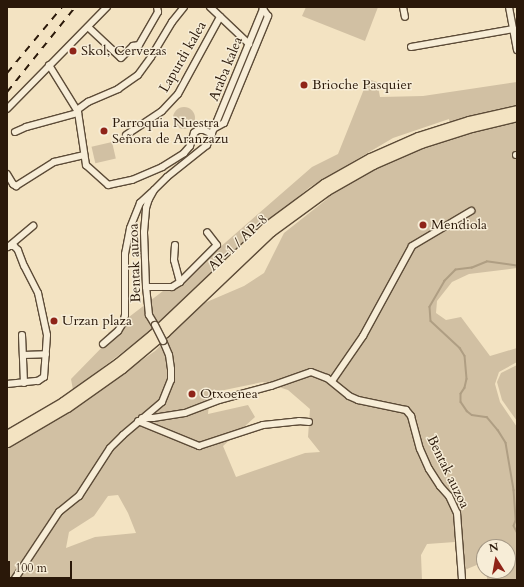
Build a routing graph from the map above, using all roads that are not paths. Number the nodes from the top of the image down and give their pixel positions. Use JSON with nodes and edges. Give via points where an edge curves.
{"nodes":[{"id":1,"x":107,"y":7,"type":"edge"},
{"id":2,"x":157,"y":7,"type":"edge"},
{"id":3,"x":184,"y":7,"type":"edge"},
{"id":4,"x":210,"y":7,"type":"edge"},
{"id":5,"x":403,"y":7,"type":"edge"},
{"id":6,"x":509,"y":7,"type":"edge"},
{"id":7,"x":264,"y":8,"type":"edge"},
{"id":8,"x":220,"y":16,"type":"junction"},
{"id":9,"x":405,"y":17,"type":"dead end"},
{"id":10,"x":88,"y":26,"type":"junction"},
{"id":11,"x":513,"y":29,"type":"junction"},
{"id":12,"x":249,"y":44,"type":"junction"},
{"id":13,"x":411,"y":47,"type":"dead end"},
{"id":14,"x":517,"y":50,"type":"edge"},
{"id":15,"x":49,"y":65,"type":"junction"},
{"id":16,"x":7,"y":109,"type":"edge"},
{"id":17,"x":517,"y":110,"type":"edge"},
{"id":18,"x":78,"y":111,"type":"junction"},
{"id":19,"x":517,"y":116,"type":"edge"},
{"id":20,"x":214,"y":131,"type":"junction"},
{"id":21,"x":15,"y":132,"type":"dead end"},
{"id":22,"x":126,"y":135,"type":"dead end"},
{"id":23,"x":84,"y":155,"type":"junction"},
{"id":24,"x":7,"y":174,"type":"edge"},
{"id":25,"x":154,"y":190,"type":"junction"},
{"id":26,"x":471,"y":211,"type":"dead end"},
{"id":27,"x":34,"y":226,"type":"dead end"},
{"id":28,"x":207,"y":232,"type":"dead end"},
{"id":29,"x":22,"y":236,"type":"junction"},
{"id":30,"x":175,"y":245,"type":"dead end"},
{"id":31,"x":8,"y":247,"type":"edge"},
{"id":32,"x":18,"y":250,"type":"junction"},
{"id":33,"x":180,"y":282,"type":"junction"},
{"id":34,"x":146,"y":288,"type":"junction"},
{"id":35,"x":22,"y":335,"type":"dead end"},
{"id":36,"x":103,"y":344,"type":"dead end"},
{"id":37,"x":46,"y":354,"type":"junction"},
{"id":38,"x":23,"y":355,"type":"junction"},
{"id":39,"x":332,"y":381,"type":"junction"},
{"id":40,"x":24,"y":383,"type":"junction"},
{"id":41,"x":7,"y":384,"type":"edge"},
{"id":42,"x":140,"y":420,"type":"junction"},
{"id":43,"x":309,"y":422,"type":"dead end"},
{"id":44,"x":7,"y":435,"type":"edge"},
{"id":45,"x":7,"y":442,"type":"edge"},
{"id":46,"x":14,"y":580,"type":"edge"},
{"id":47,"x":462,"y":580,"type":"edge"}],
"edges":[{"from":1,"to":10,"type":"street"},
{"from":2,"to":10,"type":"street","via":[[158,12],[139,45],[133,46],[121,58]]},
{"from":3,"to":18,"type":"street","via":[[138,75],[118,89],[88,102]]},
{"from":4,"to":8,"type":"street"},
{"from":5,"to":9,"type":"street"},
{"from":6,"to":11,"type":"street"},
{"from":7,"to":12,"type":"street","name":"Araba kalea"},
{"from":7,"to":20,"type":"street","via":[[268,16],[224,123]]},
{"from":8,"to":12,"type":"street"},
{"from":8,"to":22,"type":"street","name":"Lapurdi kalea","via":[[178,94],[162,111]]},
{"from":10,"to":15,"type":"street"},
{"from":11,"to":13,"type":"street"},
{"from":11,"to":14,"type":"street"},
{"from":12,"to":20,"type":"street","name":"Araba kalea"},
{"from":15,"to":16,"type":"street"},
{"from":15,"to":18,"type":"street"},
{"from":17,"to":44,"type":"highway","name":"AP-1 / AP-8","via":[[469,121],[418,137],[370,158],[324,184],[294,204],[258,234],[152,335],[118,363],[63,402]]},
{"from":18,"to":21,"type":"street"},
{"from":18,"to":23,"type":"street"},
{"from":19,"to":45,"type":"highway","name":"AP-1 / AP-8","via":[[421,143],[373,164],[327,190],[271,231],[128,364],[67,407]]},
{"from":20,"to":23,"type":"street","via":[[198,130],[194,133],[190,146],[162,167],[132,180],[108,185],[86,164]]},
{"from":20,"to":25,"type":"street","name":"Bentak auzoa","via":[[201,152],[176,169]]},
{"from":23,"to":24,"type":"street","via":[[54,162],[16,186]]},
{"from":25,"to":34,"type":"street","name":"Bentak auzoa","via":[[146,208],[144,232]]},
{"from":25,"to":36,"type":"street","name":"Bentak auzoa","via":[[140,203],[130,228],[125,254],[123,323]]},
{"from":26,"to":39,"type":"street","via":[[412,246],[366,331]]},
{"from":27,"to":29,"type":"street"},
{"from":28,"to":33,"type":"street","via":[[217,245]]},
{"from":29,"to":31,"type":"street"},
{"from":29,"to":32,"type":"street"},
{"from":30,"to":33,"type":"street","via":[[174,260]]},
{"from":31,"to":32,"type":"street","via":[[14,246]]},
{"from":32,"to":37,"type":"street","via":[[38,293],[47,331]]},
{"from":33,"to":34,"type":"street","via":[[172,287]]},
{"from":34,"to":42,"type":"street","name":"Bentak auzoa","bridge":true,"via":[[149,315],[169,355],[171,380],[162,402]]},
{"from":35,"to":38,"type":"street"},
{"from":37,"to":38,"type":"street"},
{"from":37,"to":40,"type":"street","via":[[44,377],[38,381]]},
{"from":38,"to":40,"type":"street"},
{"from":39,"to":42,"type":"street","name":"Bentak auzoa","via":[[307,372],[185,413]]},
{"from":39,"to":47,"type":"street","name":"Bentak auzoa","via":[[345,393],[358,400],[406,410],[411,416],[420,449],[457,513]]},
{"from":40,"to":41,"type":"street"},
{"from":42,"to":43,"type":"street","via":[[199,446],[264,425]]},
{"from":42,"to":46,"type":"street","name":"Bentak auzoa","via":[[110,448],[79,496],[59,512]]}]}
